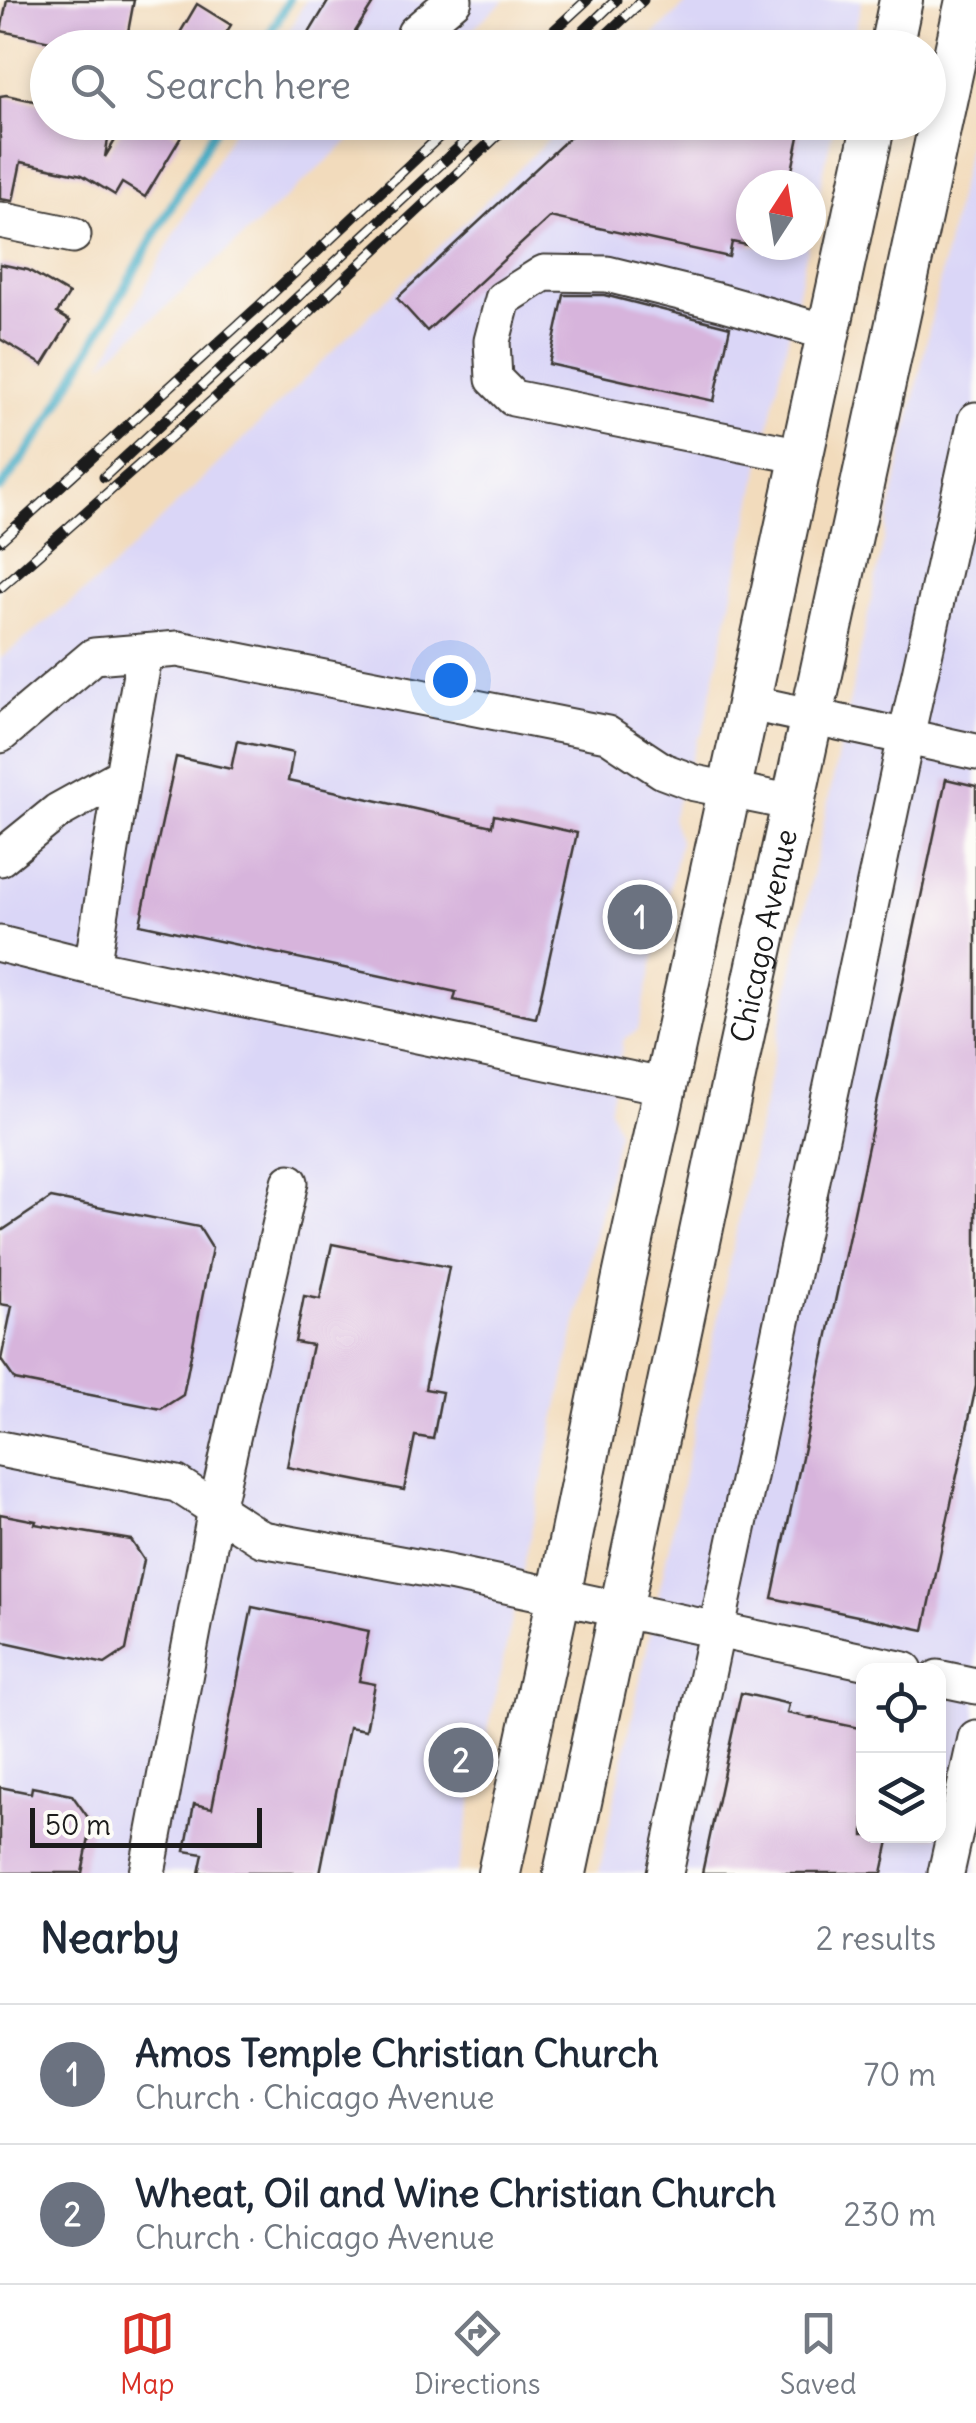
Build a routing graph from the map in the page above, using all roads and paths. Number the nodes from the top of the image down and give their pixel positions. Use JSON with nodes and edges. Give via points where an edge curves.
{"nodes":[{"id":1,"x":454,"y":0,"type":"edge"},
{"id":2,"x":916,"y":0,"type":"edge"},
{"id":3,"x":968,"y":0,"type":"edge"},
{"id":4,"x":895,"y":29,"type":"edge"},
{"id":5,"x":419,"y":30,"type":"edge"},
{"id":6,"x":946,"y":102,"type":"edge"},
{"id":7,"x":870,"y":140,"type":"edge"},
{"id":8,"x":938,"y":140,"type":"edge"},
{"id":9,"x":0,"y":220,"type":"edge"},
{"id":10,"x":73,"y":235,"type":"dead end"},
{"id":11,"x":829,"y":332,"type":"junction"},
{"id":12,"x":976,"y":420,"type":"edge"},
{"id":13,"x":802,"y":456,"type":"junction"},
{"id":14,"x":145,"y":652,"type":"junction"},
{"id":15,"x":750,"y":702,"type":"junction"},
{"id":16,"x":813,"y":716,"type":"junction"},
{"id":17,"x":0,"y":736,"type":"edge"},
{"id":18,"x":906,"y":737,"type":"junction"},
{"id":19,"x":976,"y":752,"type":"edge"},
{"id":20,"x":124,"y":775,"type":"junction"},
{"id":21,"x":730,"y":790,"type":"junction"},
{"id":22,"x":794,"y":803,"type":"junction"},
{"id":23,"x":0,"y":858,"type":"edge"},
{"id":24,"x":0,"y":944,"type":"edge"},
{"id":25,"x":92,"y":967,"type":"junction"},
{"id":26,"x":667,"y":1087,"type":"junction"},
{"id":27,"x":290,"y":1182,"type":"dead end"},
{"id":28,"x":0,"y":1448,"type":"edge"},
{"id":29,"x":216,"y":1510,"type":"junction"},
{"id":30,"x":559,"y":1596,"type":"junction"},
{"id":31,"x":622,"y":1609,"type":"junction"},
{"id":32,"x":718,"y":1629,"type":"junction"},
{"id":33,"x":873,"y":1663,"type":"edge"},
{"id":34,"x":946,"y":1680,"type":"edge"},
{"id":35,"x":976,"y":1686,"type":"edge"},
{"id":36,"x":976,"y":1738,"type":"edge"},
{"id":37,"x":147,"y":1873,"type":"edge"},
{"id":38,"x":498,"y":1873,"type":"edge"},
{"id":39,"x":565,"y":1873,"type":"edge"},
{"id":40,"x":664,"y":1873,"type":"edge"},
{"id":41,"x":946,"y":1873,"type":"edge"}],
"edges":[{"from":1,"to":5,"type":"street"},
{"from":2,"to":4,"type":"main road"},
{"from":3,"to":6,"type":"main road","name":"Chicago Avenue"},
{"from":7,"to":11,"type":"main road"},
{"from":8,"to":16,"type":"main road","name":"Chicago Avenue"},
{"from":9,"to":10,"type":"street"},
{"from":11,"to":13,"type":"main road"},
{"from":11,"to":13,"type":"street","via":[[607,274],[544,273],[503,299],[492,341],[494,379],[512,398]]},
{"from":12,"to":18,"type":"street"},
{"from":13,"to":15,"type":"main road"},
{"from":14,"to":17,"type":"street","via":[[94,656]]},
{"from":14,"to":20,"type":"street"},
{"from":14,"to":21,"type":"street","via":[[178,649],[607,734],[663,771]]},
{"from":15,"to":16,"type":"street"},
{"from":15,"to":21,"type":"main road"},
{"from":16,"to":18,"type":"street"},
{"from":16,"to":22,"type":"main road","name":"Chicago Avenue"},
{"from":18,"to":19,"type":"street"},
{"from":18,"to":32,"type":"street"},
{"from":20,"to":23,"type":"street","via":[[58,811]]},
{"from":20,"to":25,"type":"street"},
{"from":21,"to":22,"type":"street"},
{"from":21,"to":26,"type":"main road"},
{"from":22,"to":31,"type":"main road","name":"Chicago Avenue"},
{"from":24,"to":25,"type":"street"},
{"from":25,"to":26,"type":"street"},
{"from":26,"to":30,"type":"main road"},
{"from":27,"to":29,"type":"street"},
{"from":28,"to":29,"type":"street","via":[[178,1484]]},
{"from":29,"to":30,"type":"street","via":[[262,1539]]},
{"from":29,"to":37,"type":"street"},
{"from":30,"to":31,"type":"street"},
{"from":30,"to":38,"type":"main road"},
{"from":31,"to":32,"type":"street"},
{"from":31,"to":39,"type":"main road","name":"Chicago Avenue"},
{"from":32,"to":33,"type":"street"},
{"from":32,"to":40,"type":"street"},
{"from":34,"to":35,"type":"street"},
{"from":36,"to":41,"type":"street"}]}
